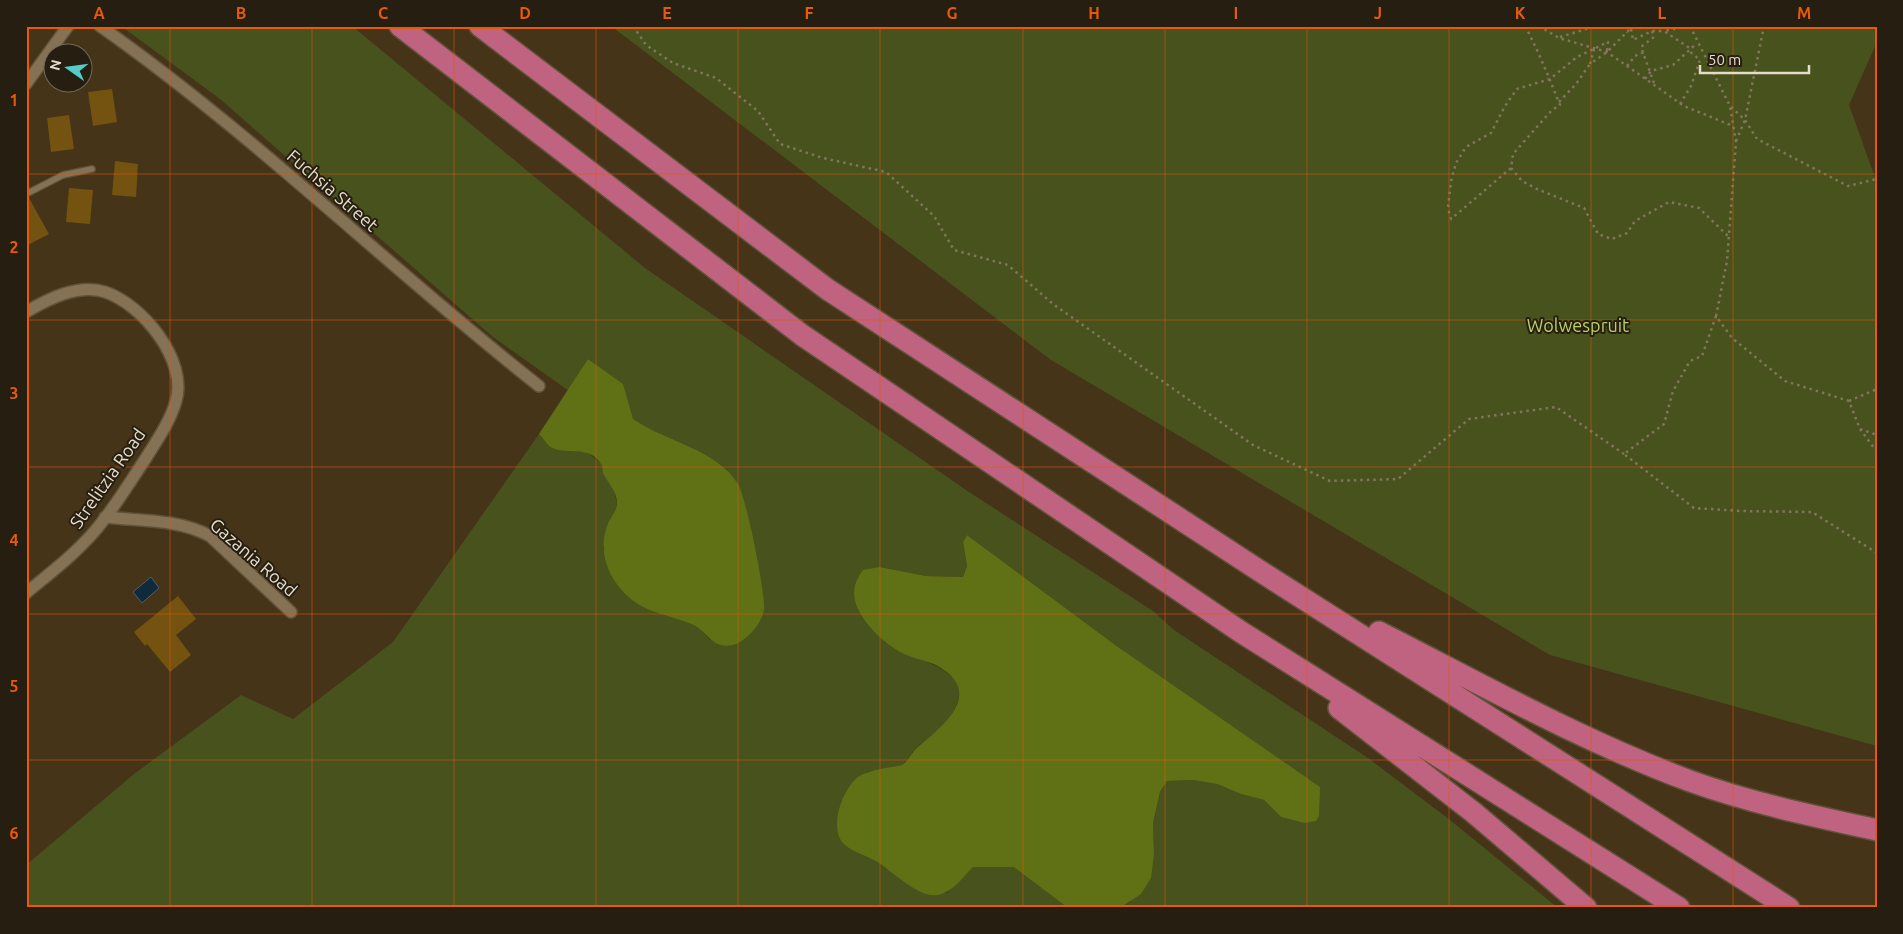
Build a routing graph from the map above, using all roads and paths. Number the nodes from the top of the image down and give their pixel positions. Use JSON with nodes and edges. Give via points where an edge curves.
{"nodes":[{"id":1,"x":68,"y":26,"type":"edge"},
{"id":2,"x":100,"y":26,"type":"edge"},
{"id":3,"x":400,"y":26,"type":"edge"},
{"id":4,"x":480,"y":26,"type":"edge"},
{"id":5,"x":633,"y":26,"type":"edge"},
{"id":6,"x":1525,"y":26,"type":"edge"},
{"id":7,"x":1539,"y":26,"type":"edge"},
{"id":8,"x":1596,"y":26,"type":"edge"},
{"id":9,"x":1625,"y":26,"type":"edge"},
{"id":10,"x":1689,"y":26,"type":"edge"},
{"id":11,"x":1764,"y":26,"type":"edge"},
{"id":12,"x":1632,"y":28,"type":"edge"},
{"id":13,"x":1652,"y":31,"type":"junction"},
{"id":14,"x":1664,"y":31,"type":"junction"},
{"id":15,"x":1627,"y":33,"type":"junction"},
{"id":16,"x":1559,"y":38,"type":"junction"},
{"id":17,"x":1695,"y":45,"type":"dead end"},
{"id":18,"x":1594,"y":48,"type":"junction"},
{"id":19,"x":1690,"y":50,"type":"junction"},
{"id":20,"x":1608,"y":52,"type":"junction"},
{"id":21,"x":1644,"y":52,"type":"junction"},
{"id":22,"x":1590,"y":64,"type":"junction"},
{"id":23,"x":1627,"y":66,"type":"junction"},
{"id":24,"x":1651,"y":71,"type":"junction"},
{"id":25,"x":1550,"y":79,"type":"junction"},
{"id":26,"x":1645,"y":79,"type":"junction"},
{"id":27,"x":26,"y":84,"type":"edge"},
{"id":28,"x":1655,"y":86,"type":"junction"},
{"id":29,"x":1559,"y":102,"type":"junction"},
{"id":30,"x":1680,"y":104,"type":"junction"},
{"id":31,"x":1730,"y":106,"type":"junction"},
{"id":32,"x":1745,"y":120,"type":"junction"},
{"id":33,"x":1733,"y":126,"type":"junction"},
{"id":34,"x":1736,"y":142,"type":"junction"},
{"id":35,"x":1511,"y":168,"type":"junction"},
{"id":36,"x":92,"y":169,"type":"dead end"},
{"id":37,"x":1877,"y":179,"type":"edge"},
{"id":38,"x":26,"y":194,"type":"edge"},
{"id":39,"x":1729,"y":237,"type":"junction"},
{"id":40,"x":26,"y":312,"type":"edge"},
{"id":41,"x":1716,"y":316,"type":"junction"},
{"id":42,"x":539,"y":386,"type":"dead end"},
{"id":43,"x":1877,"y":389,"type":"edge"},
{"id":44,"x":1849,"y":401,"type":"junction"},
{"id":45,"x":1860,"y":429,"type":"junction"},
{"id":46,"x":1877,"y":436,"type":"edge"},
{"id":47,"x":1877,"y":452,"type":"edge"},
{"id":48,"x":1624,"y":454,"type":"junction"},
{"id":49,"x":105,"y":517,"type":"junction"},
{"id":50,"x":1877,"y":553,"type":"edge"},
{"id":51,"x":1263,"y":573,"type":"junction"},
{"id":52,"x":26,"y":593,"type":"edge"},
{"id":53,"x":291,"y":612,"type":"dead end"},
{"id":54,"x":1241,"y":632,"type":"junction"},
{"id":55,"x":1877,"y":830,"type":"edge"},
{"id":56,"x":1586,"y":908,"type":"edge"},
{"id":57,"x":1679,"y":908,"type":"edge"},
{"id":58,"x":1789,"y":908,"type":"edge"}],
"edges":[{"from":1,"to":27,"type":"street"},
{"from":2,"to":42,"type":"street","name":"Fuchsia Street","via":[[210,108],[464,327]]},
{"from":3,"to":54,"type":"highway","via":[[802,335]]},
{"from":4,"to":51,"type":"highway","via":[[827,289]]},
{"from":5,"to":48,"type":"path","via":[[646,45],[673,63],[716,78],[758,111],[780,144],[822,158],[886,172],[934,216],[954,250],[1008,265],[1053,304],[1253,445],[1330,481],[1398,479],[1469,419],[1556,407]]},
{"from":6,"to":25,"type":"path"},
{"from":7,"to":16,"type":"path"},
{"from":8,"to":16,"type":"path"},
{"from":9,"to":15,"type":"path"},
{"from":10,"to":14,"type":"path"},
{"from":10,"to":31,"type":"path"},
{"from":11,"to":32,"type":"path"},
{"from":12,"to":13,"type":"path","via":[[1633,40]]},
{"from":12,"to":15,"type":"path"},
{"from":13,"to":14,"type":"path"},
{"from":13,"to":21,"type":"path","via":[[1654,37],[1641,47]]},
{"from":14,"to":19,"type":"path"},
{"from":15,"to":20,"type":"path"},
{"from":16,"to":18,"type":"path"},
{"from":17,"to":19,"type":"path"},
{"from":18,"to":20,"type":"path"},
{"from":18,"to":20,"type":"path","via":[[1608,42]]},
{"from":18,"to":22,"type":"path"},
{"from":18,"to":25,"type":"path"},
{"from":19,"to":24,"type":"path","via":[[1672,65]]},
{"from":19,"to":30,"type":"path","via":[[1700,60],[1691,86]]},
{"from":20,"to":22,"type":"path"},
{"from":20,"to":23,"type":"path"},
{"from":21,"to":23,"type":"path","via":[[1634,56]]},
{"from":21,"to":24,"type":"path"},
{"from":22,"to":29,"type":"path"},
{"from":23,"to":26,"type":"path"},
{"from":24,"to":26,"type":"path"},
{"from":24,"to":28,"type":"path"},
{"from":25,"to":29,"type":"path"},
{"from":25,"to":35,"type":"path","via":[[1516,89],[1491,133],[1466,147],[1456,163],[1451,182],[1448,208],[1451,219]]},
{"from":26,"to":28,"type":"path"},
{"from":28,"to":30,"type":"path"},
{"from":29,"to":35,"type":"path","via":[[1560,105],[1513,154]]},
{"from":30,"to":33,"type":"path"},
{"from":31,"to":32,"type":"path"},
{"from":31,"to":33,"type":"path"},
{"from":32,"to":34,"type":"path"},
{"from":32,"to":37,"type":"path","via":[[1757,138],[1848,186]]},
{"from":33,"to":34,"type":"path"},
{"from":34,"to":39,"type":"path"},
{"from":35,"to":39,"type":"path","via":[[1522,181],[1584,208],[1598,234],[1612,239],[1626,232],[1635,221],[1669,202],[1699,208]]},
{"from":36,"to":38,"type":"lane","via":[[63,175]]},
{"from":39,"to":41,"type":"path"},
{"from":40,"to":49,"type":"street","name":"Strelitzia Road","via":[[67,293],[104,291],[147,321],[172,358],[178,379],[177,400],[168,420]]},
{"from":41,"to":44,"type":"path","via":[[1732,338],[1785,381]]},
{"from":41,"to":48,"type":"path","via":[[1702,356],[1690,361],[1673,391],[1664,424]]},
{"from":43,"to":44,"type":"path"},
{"from":44,"to":45,"type":"path"},
{"from":45,"to":46,"type":"path"},
{"from":45,"to":47,"type":"path"},
{"from":48,"to":50,"type":"path","via":[[1694,508],[1812,512]]},
{"from":49,"to":52,"type":"street","name":"Strelitzia Road","via":[[73,553]]},
{"from":49,"to":53,"type":"street","name":"Gazania Road","via":[[197,529],[210,536]]},
{"from":51,"to":55,"type":"highway","via":[[1630,758],[1768,806]]},
{"from":51,"to":58,"type":"highway"},
{"from":54,"to":56,"type":"highway","via":[[1473,812]]},
{"from":54,"to":57,"type":"highway"}]}
